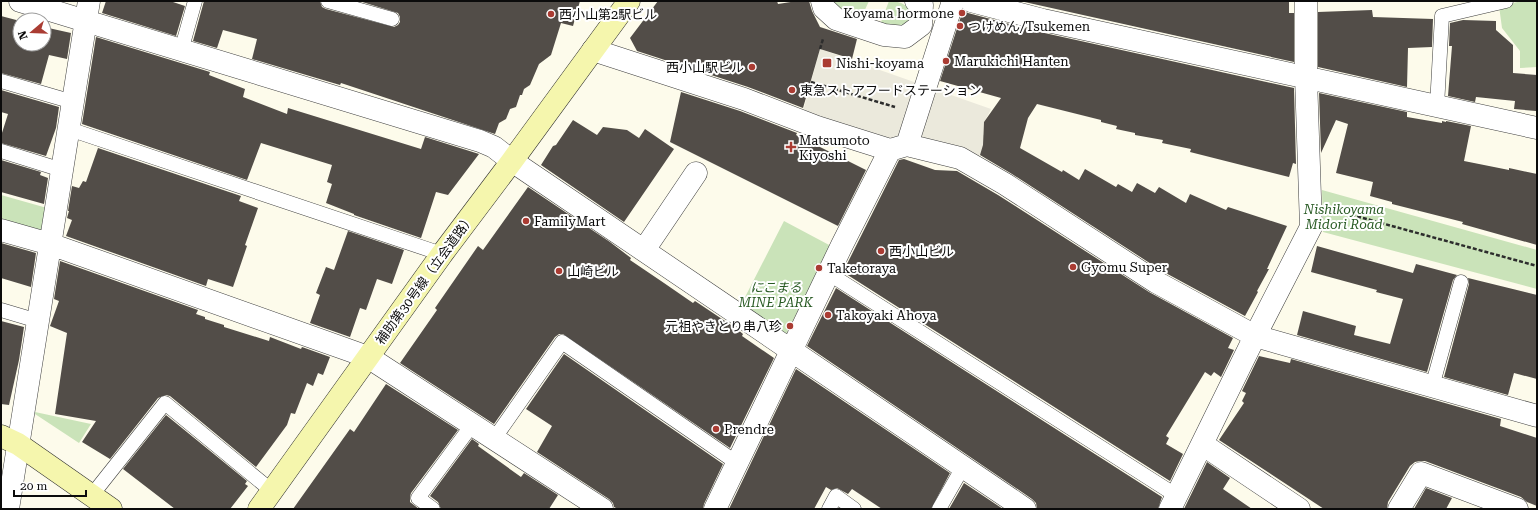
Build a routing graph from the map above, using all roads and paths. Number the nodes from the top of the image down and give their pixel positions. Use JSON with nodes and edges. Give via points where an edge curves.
{"nodes":[{"id":1,"x":20,"y":1,"type":"edge"},
{"id":2,"x":195,"y":1,"type":"edge"},
{"id":3,"x":328,"y":1,"type":"edge"},
{"id":4,"x":629,"y":1,"type":"edge"},
{"id":5,"x":822,"y":1,"type":"edge"},
{"id":6,"x":954,"y":1,"type":"edge"},
{"id":7,"x":971,"y":1,"type":"edge"},
{"id":8,"x":1306,"y":1,"type":"edge"},
{"id":9,"x":1506,"y":1,"type":"edge"},
{"id":10,"x":926,"y":2,"type":"edge"},
{"id":11,"x":87,"y":11,"type":"edge"},
{"id":12,"x":392,"y":19,"type":"dead end"},
{"id":13,"x":822,"y":39,"type":"dead end"},
{"id":14,"x":820,"y":49,"type":"dead end"},
{"id":15,"x":593,"y":50,"type":"junction"},
{"id":16,"x":181,"y":51,"type":"junction"},
{"id":17,"x":1306,"y":77,"type":"junction"},
{"id":18,"x":1,"y":81,"type":"edge"},
{"id":19,"x":811,"y":82,"type":"dead end"},
{"id":20,"x":73,"y":102,"type":"junction"},
{"id":21,"x":1437,"y":106,"type":"junction"},
{"id":22,"x":918,"y":113,"type":"junction"},
{"id":23,"x":1537,"y":128,"type":"edge"},
{"id":24,"x":69,"y":129,"type":"junction"},
{"id":25,"x":899,"y":148,"type":"junction"},
{"id":26,"x":1,"y":151,"type":"edge"},
{"id":27,"x":512,"y":161,"type":"junction"},
{"id":28,"x":62,"y":170,"type":"junction"},
{"id":29,"x":696,"y":173,"type":"dead end"},
{"id":30,"x":1310,"y":203,"type":"junction"},
{"id":31,"x":1,"y":230,"type":"edge"},
{"id":32,"x":50,"y":244,"type":"junction"},
{"id":33,"x":644,"y":250,"type":"junction"},
{"id":34,"x":442,"y":254,"type":"junction"},
{"id":35,"x":1537,"y":266,"type":"edge"},
{"id":36,"x":828,"y":273,"type":"junction"},
{"id":37,"x":1461,"y":282,"type":"dead end"},
{"id":38,"x":1,"y":310,"type":"edge"},
{"id":39,"x":38,"y":321,"type":"junction"},
{"id":40,"x":1255,"y":336,"type":"junction"},
{"id":41,"x":791,"y":349,"type":"junction"},
{"id":42,"x":368,"y":357,"type":"junction"},
{"id":43,"x":1432,"y":387,"type":"junction"},
{"id":44,"x":1537,"y":416,"type":"edge"},
{"id":45,"x":472,"y":424,"type":"junction"},
{"id":46,"x":494,"y":439,"type":"junction"},
{"id":47,"x":10,"y":440,"type":"edge"},
{"id":48,"x":1202,"y":444,"type":"junction"},
{"id":49,"x":738,"y":463,"type":"junction"},
{"id":50,"x":963,"y":467,"type":"junction"},
{"id":51,"x":272,"y":491,"type":"junction"},
{"id":52,"x":92,"y":495,"type":"junction"},
{"id":53,"x":1173,"y":502,"type":"edge"},
{"id":54,"x":589,"y":506,"type":"edge"},
{"id":55,"x":8,"y":509,"type":"edge"},
{"id":56,"x":111,"y":509,"type":"edge"},
{"id":57,"x":259,"y":509,"type":"edge"},
{"id":58,"x":433,"y":509,"type":"edge"},
{"id":59,"x":715,"y":509,"type":"edge"},
{"id":60,"x":829,"y":509,"type":"edge"},
{"id":61,"x":854,"y":509,"type":"edge"},
{"id":62,"x":939,"y":509,"type":"edge"},
{"id":63,"x":1025,"y":509,"type":"edge"},
{"id":64,"x":1299,"y":509,"type":"edge"},
{"id":65,"x":1399,"y":509,"type":"edge"},
{"id":66,"x":1517,"y":509,"type":"edge"}],
"edges":[{"from":1,"to":11,"type":"street"},
{"from":2,"to":16,"type":"lane"},
{"from":3,"to":12,"type":"lane"},
{"from":4,"to":15,"type":"street","name":"補助第30号線（立会道路）"},
{"from":5,"to":10,"type":"street","via":[[824,8],[836,19],[884,35],[905,38],[921,25]]},
{"from":6,"to":22,"type":"street"},
{"from":7,"to":17,"type":"street","via":[[1043,20]]},
{"from":8,"to":17,"type":"street"},
{"from":9,"to":21,"type":"lane","via":[[1442,16]]},
{"from":11,"to":16,"type":"street"},
{"from":11,"to":20,"type":"street"},
{"from":13,"to":14,"type":"path"},
{"from":15,"to":25,"type":"street","via":[[744,99],[817,127]]},
{"from":15,"to":27,"type":"street","name":"補助第30号線（立会道路）"},
{"from":16,"to":27,"type":"street","via":[[480,141],[494,147]]},
{"from":17,"to":21,"type":"street"},
{"from":17,"to":30,"type":"street"},
{"from":18,"to":20,"type":"lane"},
{"from":19,"to":22,"type":"path"},
{"from":20,"to":24,"type":"street"},
{"from":21,"to":23,"type":"street"},
{"from":22,"to":25,"type":"street"},
{"from":24,"to":28,"type":"street"},
{"from":24,"to":34,"type":"lane"},
{"from":25,"to":36,"type":"street"},
{"from":25,"to":40,"type":"street","via":[[960,158],[1005,184],[1156,282]]},
{"from":26,"to":28,"type":"lane"},
{"from":27,"to":33,"type":"street"},
{"from":27,"to":34,"type":"street","name":"補助第30号線（立会道路）"},
{"from":28,"to":32,"type":"street"},
{"from":29,"to":33,"type":"street"},
{"from":30,"to":35,"type":"path"},
{"from":30,"to":40,"type":"street","via":[[1311,227]]},
{"from":31,"to":32,"type":"street"},
{"from":32,"to":39,"type":"street"},
{"from":32,"to":42,"type":"street"},
{"from":33,"to":41,"type":"street"},
{"from":34,"to":42,"type":"street","name":"補助第30号線（立会道路）"},
{"from":36,"to":41,"type":"street"},
{"from":36,"to":53,"type":"lane"},
{"from":37,"to":43,"type":"lane"},
{"from":38,"to":39,"type":"lane"},
{"from":39,"to":47,"type":"street"},
{"from":40,"to":43,"type":"street"},
{"from":40,"to":48,"type":"street"},
{"from":41,"to":49,"type":"street"},
{"from":41,"to":50,"type":"street"},
{"from":42,"to":45,"type":"street"},
{"from":42,"to":51,"type":"street","name":"補助第30号線（立会道路）"},
{"from":43,"to":44,"type":"street"},
{"from":45,"to":46,"type":"street"},
{"from":45,"to":58,"type":"lane","via":[[418,498]]},
{"from":46,"to":49,"type":"lane","via":[[562,342]]},
{"from":46,"to":54,"type":"street"},
{"from":47,"to":52,"type":"street"},
{"from":47,"to":55,"type":"street"},
{"from":48,"to":53,"type":"street"},
{"from":48,"to":64,"type":"street"},
{"from":49,"to":59,"type":"street"},
{"from":50,"to":62,"type":"lane"},
{"from":50,"to":63,"type":"street"},
{"from":51,"to":52,"type":"lane","via":[[165,403]]},
{"from":51,"to":57,"type":"street","name":"補助第30号線（立会道路）"},
{"from":52,"to":56,"type":"street"},
{"from":60,"to":61,"type":"lane","via":[[836,496]]},
{"from":65,"to":66,"type":"street","via":[[1420,473]]}]}
